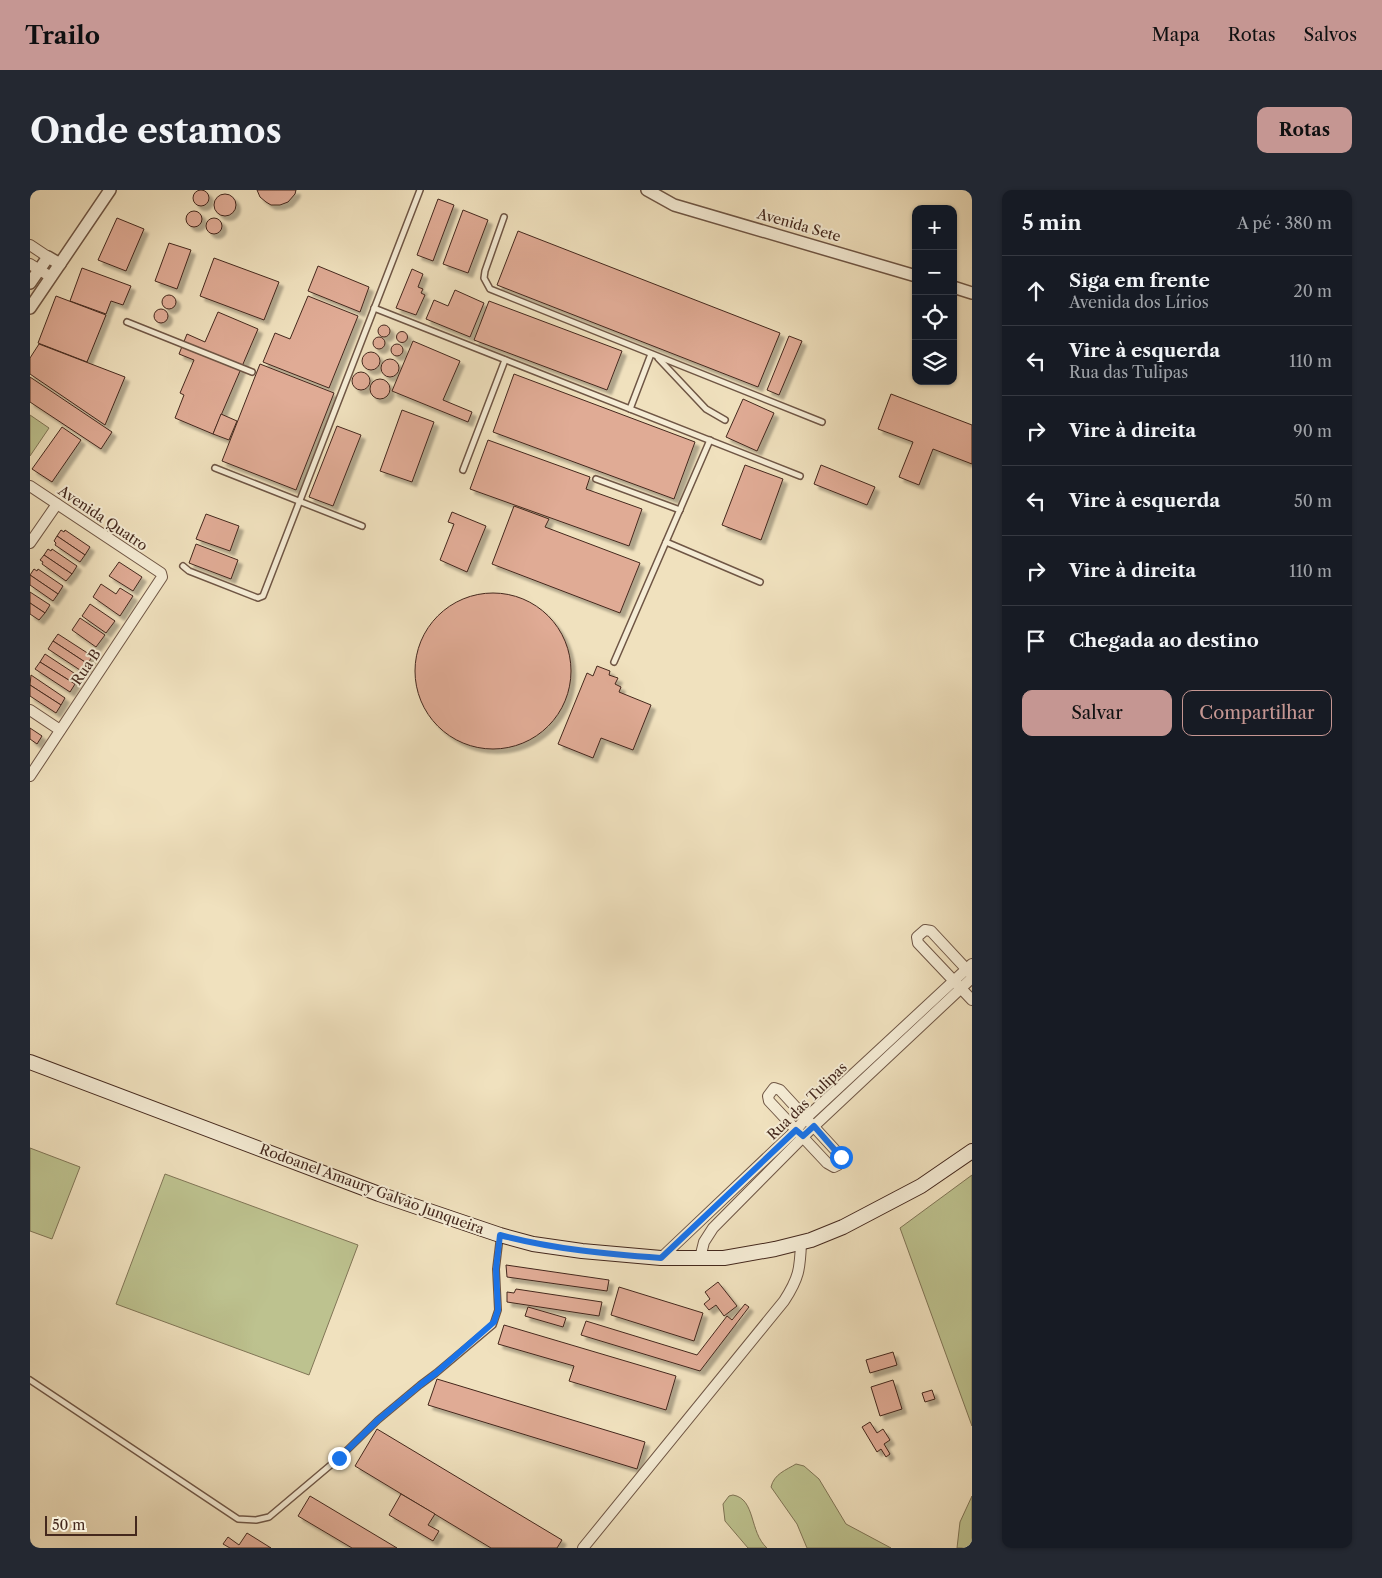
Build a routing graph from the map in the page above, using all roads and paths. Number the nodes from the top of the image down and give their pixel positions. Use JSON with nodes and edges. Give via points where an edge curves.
{"nodes":[{"id":1,"x":110,"y":190,"type":"edge"},
{"id":2,"x":420,"y":190,"type":"edge"},
{"id":3,"x":647,"y":190,"type":"edge"},
{"id":4,"x":504,"y":217,"type":"dead end"},
{"id":5,"x":30,"y":245,"type":"edge"},
{"id":6,"x":48,"y":257,"type":"junction"},
{"id":7,"x":60,"y":264,"type":"junction"},
{"id":8,"x":35,"y":267,"type":"edge"},
{"id":9,"x":912,"y":275,"type":"edge"},
{"id":10,"x":51,"y":277,"type":"junction"},
{"id":11,"x":30,"y":283,"type":"edge"},
{"id":12,"x":957,"y":288,"type":"edge"},
{"id":13,"x":972,"y":293,"type":"edge"},
{"id":14,"x":30,"y":308,"type":"edge"},
{"id":15,"x":374,"y":308,"type":"junction"},
{"id":16,"x":127,"y":322,"type":"dead end"},
{"id":17,"x":654,"y":356,"type":"junction"},
{"id":18,"x":505,"y":360,"type":"junction"},
{"id":19,"x":252,"y":372,"type":"dead end"},
{"id":20,"x":630,"y":409,"type":"junction"},
{"id":21,"x":725,"y":420,"type":"dead end"},
{"id":22,"x":822,"y":422,"type":"dead end"},
{"id":23,"x":710,"y":440,"type":"junction"},
{"id":24,"x":215,"y":468,"type":"dead end"},
{"id":25,"x":463,"y":470,"type":"dead end"},
{"id":26,"x":800,"y":476,"type":"dead end"},
{"id":27,"x":596,"y":479,"type":"dead end"},
{"id":28,"x":30,"y":486,"type":"edge"},
{"id":29,"x":300,"y":501,"type":"junction"},
{"id":30,"x":57,"y":504,"type":"junction"},
{"id":31,"x":680,"y":510,"type":"junction"},
{"id":32,"x":362,"y":526,"type":"dead end"},
{"id":33,"x":666,"y":542,"type":"junction"},
{"id":34,"x":30,"y":543,"type":"edge"},
{"id":35,"x":183,"y":566,"type":"dead end"},
{"id":36,"x":162,"y":573,"type":"joint"},
{"id":37,"x":760,"y":582,"type":"dead end"},
{"id":38,"x":614,"y":662,"type":"dead end"},
{"id":39,"x":30,"y":710,"type":"edge"},
{"id":40,"x":60,"y":730,"type":"junction"},
{"id":41,"x":30,"y":776,"type":"edge"},
{"id":42,"x":971,"y":972,"type":"edge"},
{"id":43,"x":957,"y":985,"type":"junction"},
{"id":44,"x":972,"y":1000,"type":"edge"},
{"id":45,"x":30,"y":1062,"type":"edge"},
{"id":46,"x":806,"y":1118,"type":"junction"},
{"id":47,"x":814,"y":1126,"type":"junction"},
{"id":48,"x":800,"y":1133,"type":"junction"},
{"id":49,"x":972,"y":1151,"type":"edge"},
{"id":50,"x":500,"y":1235,"type":"junction"},
{"id":51,"x":801,"y":1243,"type":"junction"},
{"id":52,"x":661,"y":1258,"type":"junction"},
{"id":53,"x":700,"y":1258,"type":"junction"},
{"id":54,"x":30,"y":1380,"type":"edge"},
{"id":55,"x":583,"y":1548,"type":"edge"}],
"edges":[{"from":1,"to":7,"type":"street"},
{"from":2,"to":15,"type":"lane"},
{"from":3,"to":9,"type":"street","name":"Avenida Sete","via":[[674,205]]},
{"from":4,"to":17,"type":"lane","via":[[485,271],[484,278],[490,289]]},
{"from":5,"to":6,"type":"street"},
{"from":6,"to":7,"type":"street"},
{"from":6,"to":8,"type":"street"},
{"from":7,"to":10,"type":"street"},
{"from":8,"to":10,"type":"street"},
{"from":8,"to":11,"type":"street"},
{"from":10,"to":14,"type":"street"},
{"from":12,"to":13,"type":"street"},
{"from":15,"to":18,"type":"lane"},
{"from":15,"to":29,"type":"lane"},
{"from":16,"to":19,"type":"lane"},
{"from":17,"to":20,"type":"lane"},
{"from":17,"to":21,"type":"lane","via":[[706,409]]},
{"from":17,"to":22,"type":"lane"},
{"from":18,"to":20,"type":"lane"},
{"from":18,"to":25,"type":"lane"},
{"from":20,"to":23,"type":"lane"},
{"from":23,"to":26,"type":"lane"},
{"from":23,"to":31,"type":"lane"},
{"from":24,"to":29,"type":"lane"},
{"from":27,"to":31,"type":"lane"},
{"from":28,"to":30,"type":"street","name":"Avenida Quatro"},
{"from":29,"to":32,"type":"lane"},
{"from":29,"to":35,"type":"lane","via":[[261,598]]},
{"from":30,"to":34,"type":"street"},
{"from":30,"to":36,"type":"street","name":"Avenida Quatro"},
{"from":31,"to":33,"type":"lane"},
{"from":33,"to":37,"type":"lane"},
{"from":33,"to":38,"type":"lane"},
{"from":36,"to":40,"type":"street","name":"Rua B","via":[[162,580]]},
{"from":39,"to":40,"type":"street"},
{"from":40,"to":41,"type":"street","name":"Rua B"},
{"from":42,"to":43,"type":"street","name":"Rua das Tulipas"},
{"from":42,"to":43,"type":"street","via":[[926,932],[917,937],[918,943]]},
{"from":43,"to":44,"type":"street"},
{"from":43,"to":46,"type":"street","name":"Rua das Tulipas"},
{"from":43,"to":47,"type":"street","name":"Rua das Tulipas"},
{"from":45,"to":50,"type":"main road","name":"Rodoanel Amaury Galvão Junqueira","via":[[370,1190]]},
{"from":46,"to":47,"type":"street"},
{"from":46,"to":48,"type":"street","name":"Rua das Tulipas"},
{"from":46,"to":48,"type":"street","via":[[780,1090],[774,1088],[770,1092],[769,1102]]},
{"from":47,"to":48,"type":"street","name":"Rua das Tulipas"},
{"from":47,"to":48,"type":"street","via":[[841,1157],[834,1167]]},
{"from":48,"to":52,"type":"street","name":"Rua das Tulipas"},
{"from":48,"to":53,"type":"street","name":"Rua das Tulipas","via":[[713,1228],[704,1242]]},
{"from":49,"to":51,"type":"main road","name":"Rodoanel Amaury Galvão Junqueira","via":[[890,1203],[843,1227]]},
{"from":50,"to":52,"type":"main road","name":"Rodoanel Amaury Galvão Junqueira","via":[[533,1244],[582,1251]]},
{"from":50,"to":54,"type":"lane","via":[[496,1269],[498,1310],[492,1325],[269,1517],[238,1519]]},
{"from":51,"to":53,"type":"main road","name":"Rodoanel Amaury Galvão Junqueira","via":[[724,1258]]},
{"from":51,"to":55,"type":"street","via":[[798,1277],[784,1300]]},
{"from":52,"to":53,"type":"main road","name":"Rodoanel Amaury Galvão Junqueira"}]}
